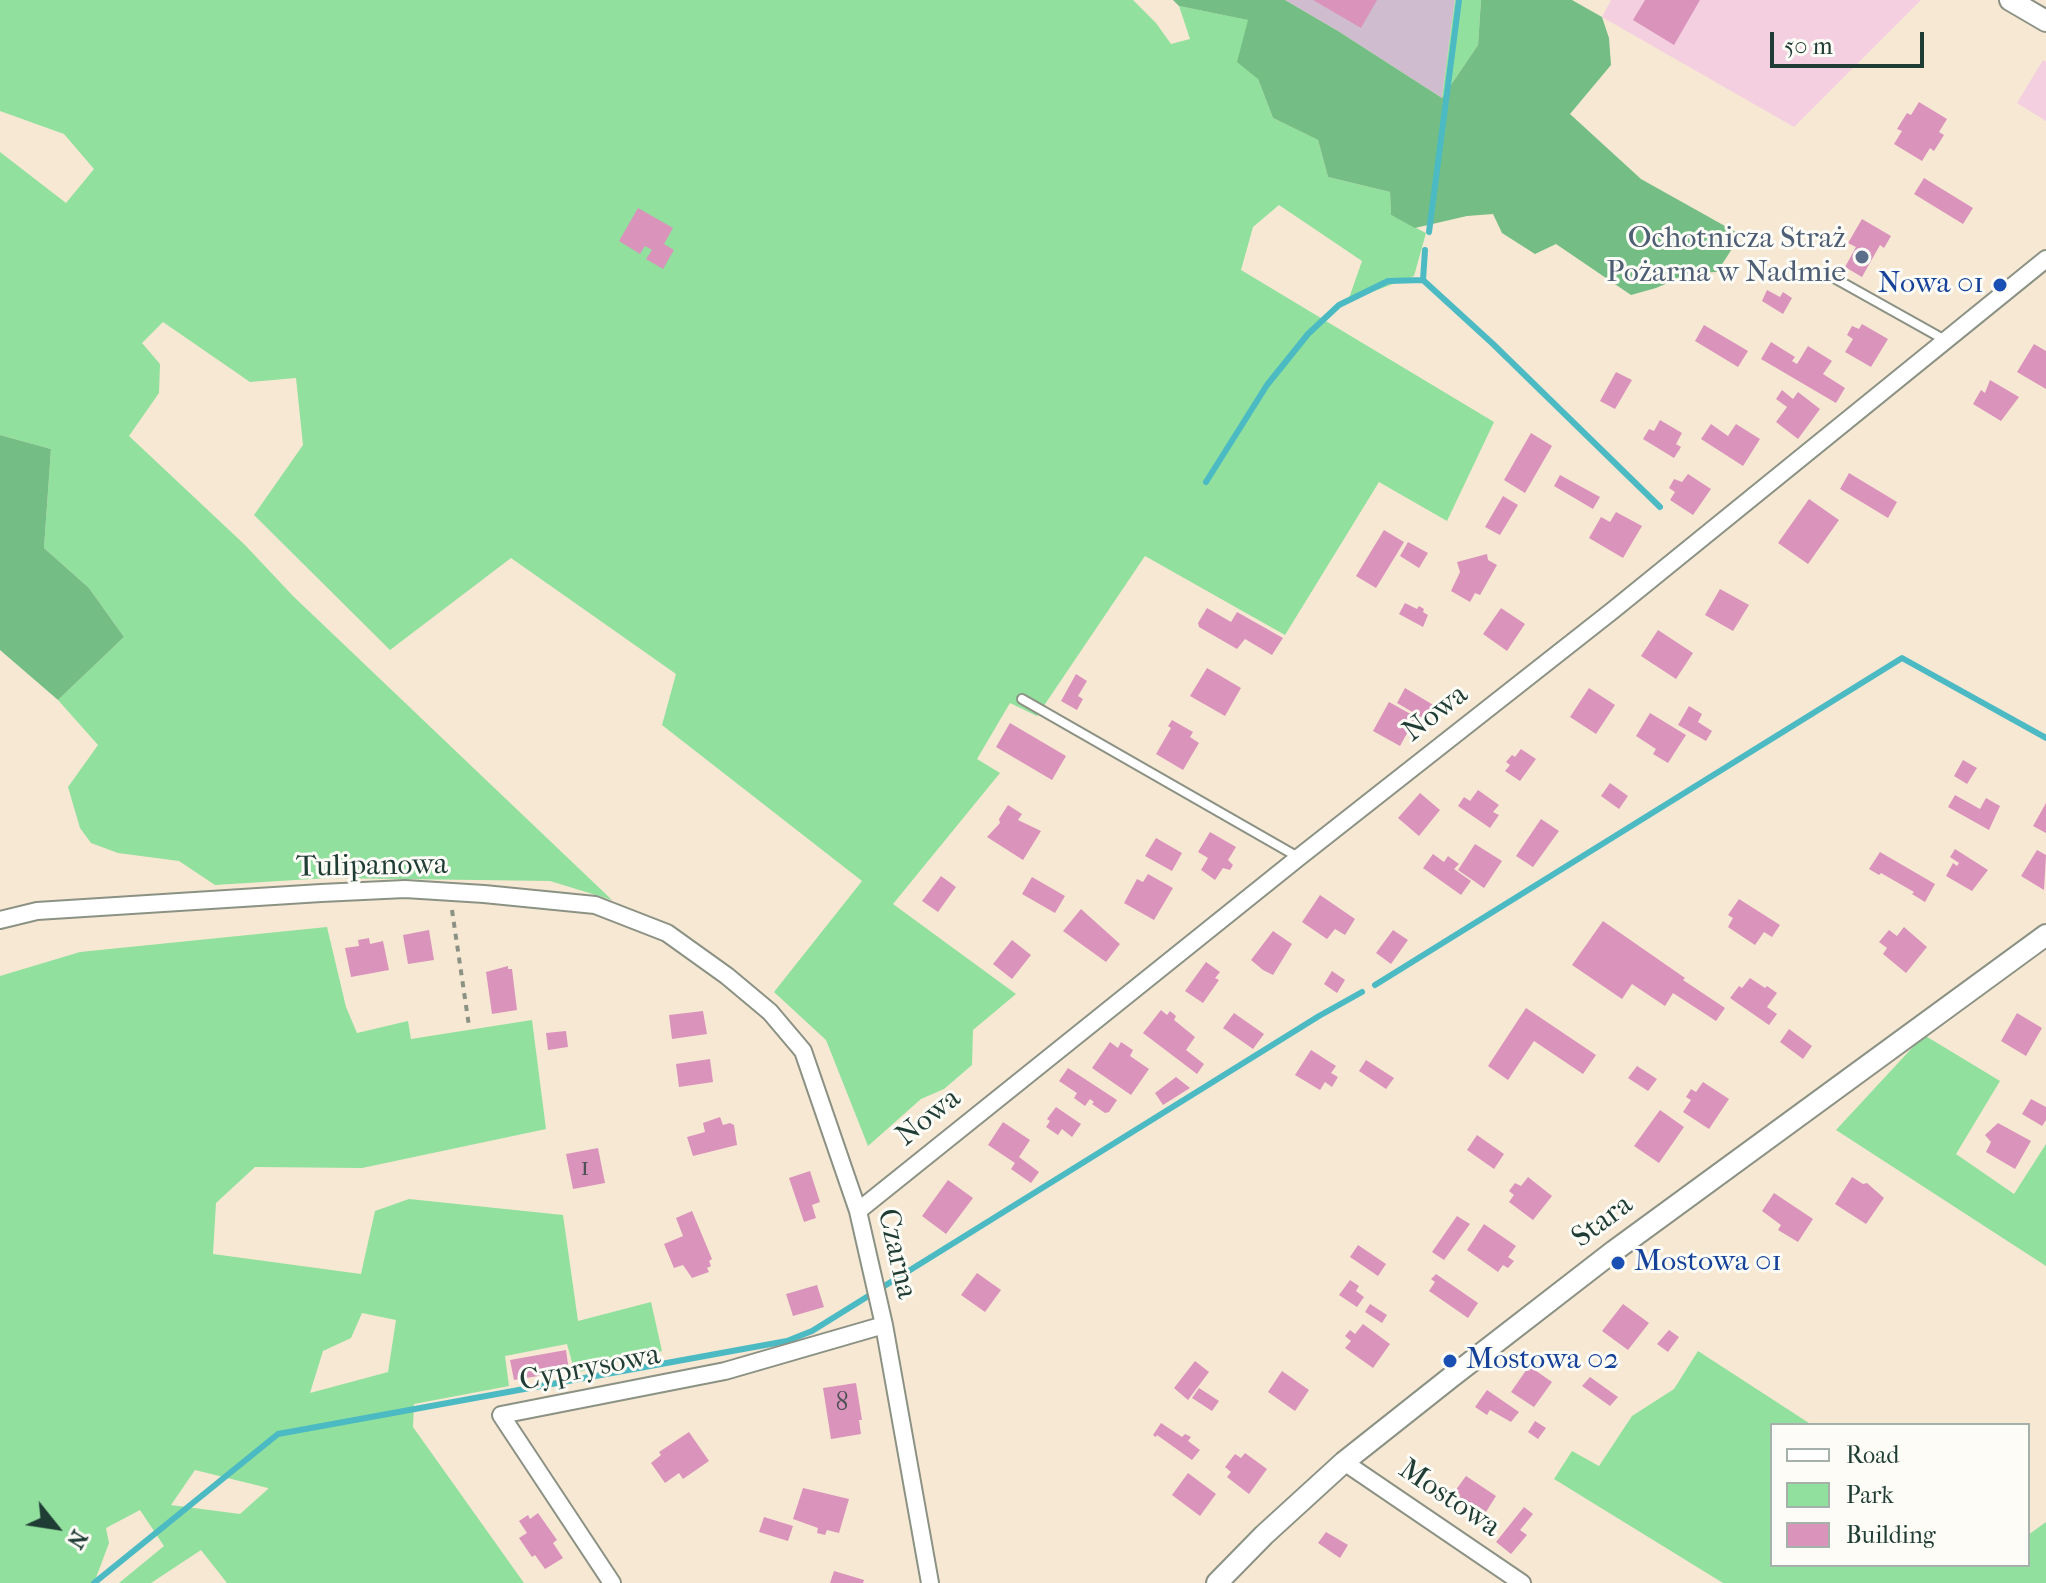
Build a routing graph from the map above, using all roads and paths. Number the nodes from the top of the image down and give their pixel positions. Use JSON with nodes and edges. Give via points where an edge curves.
{"nodes":[{"id":1,"x":2010,"y":0,"type":"edge"},
{"id":2,"x":2046,"y":21,"type":"edge"},
{"id":3,"x":2046,"y":259,"type":"edge"},
{"id":4,"x":1827,"y":274,"type":"dead end"},
{"id":5,"x":1945,"y":341,"type":"junction"},
{"id":6,"x":1022,"y":699,"type":"dead end"},
{"id":7,"x":1298,"y":858,"type":"junction"},
{"id":8,"x":450,"y":892,"type":"junction"},
{"id":9,"x":0,"y":920,"type":"edge"},
{"id":10,"x":2046,"y":935,"type":"edge"},
{"id":11,"x":727,"y":976,"type":"joint"},
{"id":12,"x":469,"y":1026,"type":"dead end"},
{"id":13,"x":858,"y":1211,"type":"junction"},
{"id":14,"x":884,"y":1325,"type":"junction"},
{"id":15,"x":1344,"y":1462,"type":"junction"},
{"id":16,"x":612,"y":1583,"type":"edge"},
{"id":17,"x":930,"y":1583,"type":"edge"},
{"id":18,"x":1217,"y":1583,"type":"edge"},
{"id":19,"x":1522,"y":1583,"type":"edge"}],
"edges":[{"from":1,"to":2,"type":"street"},
{"from":3,"to":5,"type":"street","name":"Nowa"},
{"from":4,"to":5,"type":"lane"},
{"from":5,"to":7,"type":"street","name":"Nowa"},
{"from":6,"to":7,"type":"lane"},
{"from":7,"to":13,"type":"street","name":"Nowa"},
{"from":8,"to":9,"type":"street","name":"Tulipanowa","via":[[321,893],[37,911]]},
{"from":8,"to":11,"type":"street","name":"Tulipanowa","via":[[595,905],[667,933]]},
{"from":8,"to":12,"type":"path"},
{"from":10,"to":15,"type":"street","name":"Stara","via":[[1614,1251]]},
{"from":11,"to":13,"type":"street","name":"Czarna","via":[[770,1012],[803,1051]]},
{"from":13,"to":14,"type":"street","name":"Czarna"},
{"from":14,"to":16,"type":"street","name":"Cyprysowa","via":[[725,1371],[501,1415]]},
{"from":14,"to":17,"type":"street","name":"Czarna"},
{"from":15,"to":18,"type":"street","name":"Stara"},
{"from":15,"to":19,"type":"street","name":"Mostowa"}]}
